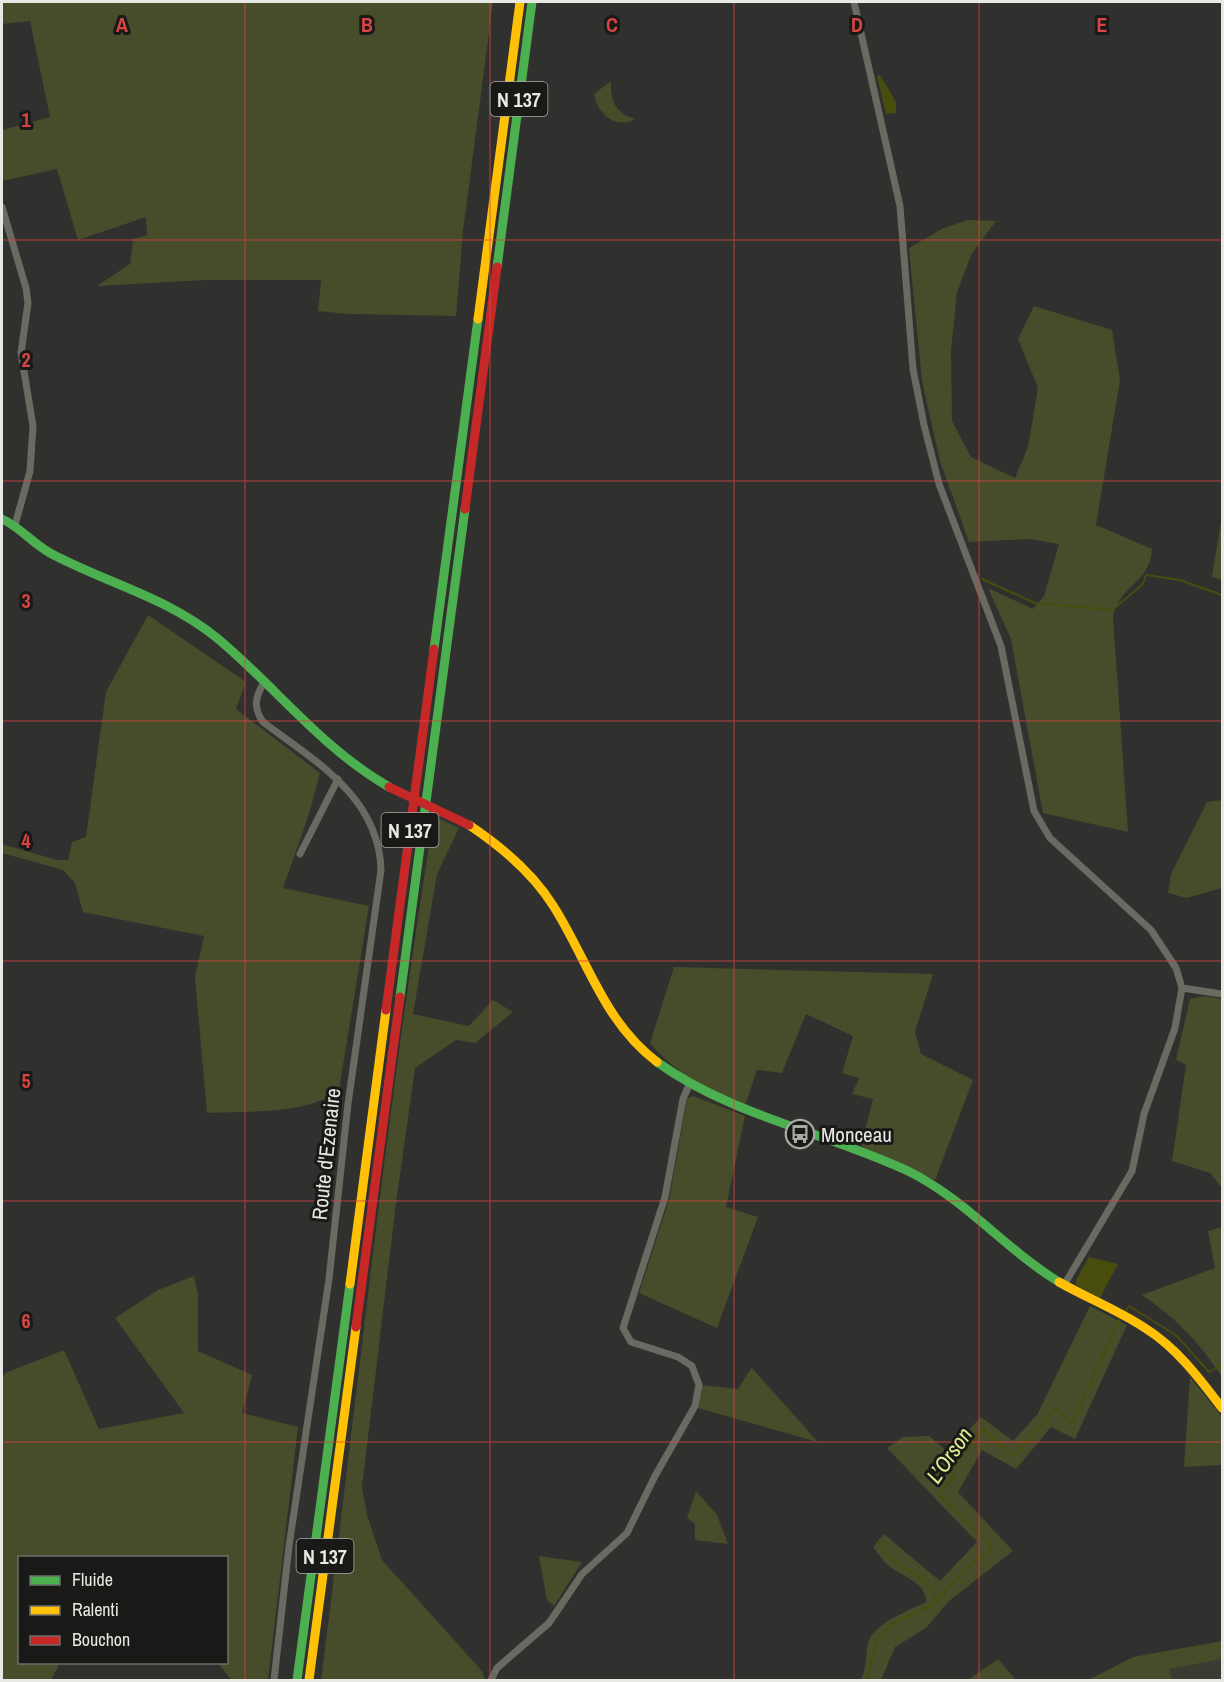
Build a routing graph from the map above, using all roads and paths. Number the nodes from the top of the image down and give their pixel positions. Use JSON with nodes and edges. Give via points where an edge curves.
{"nodes":[{"id":1,"x":520,"y":2,"type":"edge"},
{"id":2,"x":532,"y":2,"type":"edge"},
{"id":3,"x":854,"y":2,"type":"edge"},
{"id":4,"x":2,"y":207,"type":"edge"},
{"id":5,"x":2,"y":519,"type":"edge"},
{"id":6,"x":15,"y":525,"type":"junction"},
{"id":7,"x":264,"y":682,"type":"junction"},
{"id":8,"x":338,"y":779,"type":"junction"},
{"id":9,"x":300,"y":854,"type":"dead end"},
{"id":10,"x":1182,"y":988,"type":"junction"},
{"id":11,"x":1222,"y":994,"type":"edge"},
{"id":12,"x":689,"y":1085,"type":"junction"},
{"id":13,"x":1064,"y":1285,"type":"junction"},
{"id":14,"x":1222,"y":1408,"type":"edge"},
{"id":15,"x":274,"y":1680,"type":"edge"},
{"id":16,"x":297,"y":1680,"type":"edge"},
{"id":17,"x":309,"y":1680,"type":"edge"},
{"id":18,"x":491,"y":1680,"type":"edge"}],
"edges":[{"from":1,"to":16,"type":"main road","number":"N 137"},
{"from":2,"to":17,"type":"main road","number":"N 137"},
{"from":3,"to":10,"type":"street","via":[[900,206],[913,369],[924,425],[939,484],[1000,646],[1034,811],[1050,838],[1151,930],[1176,968]]},
{"from":4,"to":6,"type":"street","via":[[28,303],[21,353],[33,426],[30,471]]},
{"from":5,"to":6,"type":"main road"},
{"from":6,"to":7,"type":"main road","via":[[51,553],[153,597],[192,619]]},
{"from":7,"to":8,"type":"street","name":"Route d'Ezenaire","via":[[255,703],[263,722]]},
{"from":7,"to":12,"type":"main road","bridge":true,"via":[[356,768],[469,825],[503,849],[555,907],[618,1024],[656,1064]]},
{"from":8,"to":9,"type":"street"},
{"from":8,"to":15,"type":"street","name":"Route d'Ezenaire","via":[[363,812],[377,844],[381,870]]},
{"from":10,"to":11,"type":"street"},
{"from":10,"to":13,"type":"street","via":[[1175,1028],[1144,1114],[1132,1171]]},
{"from":12,"to":13,"type":"main road","via":[[935,1185]]},
{"from":12,"to":18,"type":"street","via":[[665,1197],[623,1328],[631,1342],[693,1366],[698,1379],[697,1400],[627,1533],[582,1574],[549,1623],[497,1668]]},
{"from":13,"to":14,"type":"main road","via":[[1167,1344]]}]}
